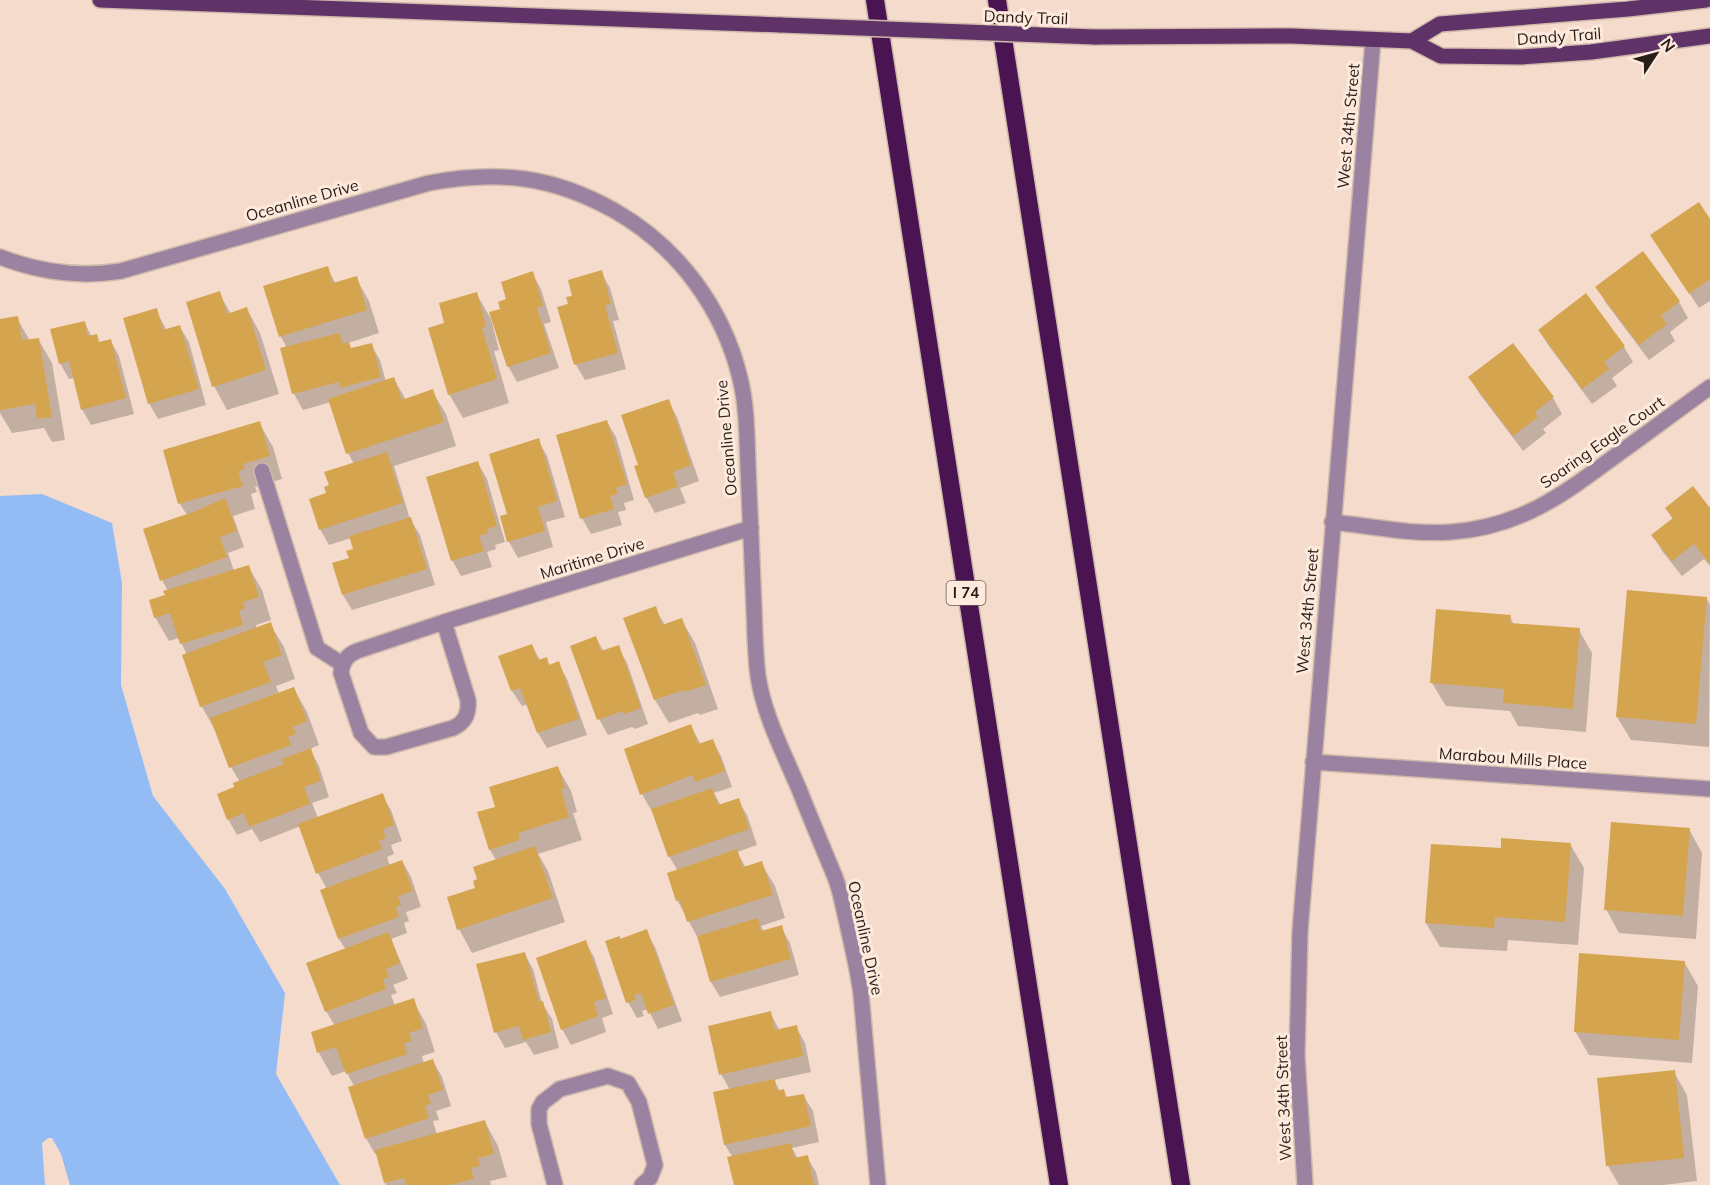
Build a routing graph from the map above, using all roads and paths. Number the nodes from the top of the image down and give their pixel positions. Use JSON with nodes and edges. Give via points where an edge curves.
{"nodes":[{"id":1,"x":100,"y":0,"type":"edge"},
{"id":2,"x":875,"y":0,"type":"edge"},
{"id":3,"x":997,"y":0,"type":"edge"},
{"id":4,"x":1706,"y":0,"type":"edge"},
{"id":5,"x":1710,"y":36,"type":"edge"},
{"id":6,"x":1373,"y":40,"type":"junction"},
{"id":7,"x":1412,"y":41,"type":"junction"},
{"id":8,"x":0,"y":257,"type":"edge"},
{"id":9,"x":1710,"y":387,"type":"edge"},
{"id":10,"x":262,"y":471,"type":"dead end"},
{"id":11,"x":1332,"y":522,"type":"junction"},
{"id":12,"x":751,"y":528,"type":"junction"},
{"id":13,"x":444,"y":622,"type":"junction"},
{"id":14,"x":342,"y":664,"type":"junction"},
{"id":15,"x":1313,"y":762,"type":"junction"},
{"id":16,"x":1710,"y":789,"type":"edge"},
{"id":17,"x":555,"y":1185,"type":"edge"},
{"id":18,"x":642,"y":1185,"type":"edge"},
{"id":19,"x":878,"y":1185,"type":"edge"},
{"id":20,"x":1059,"y":1185,"type":"edge"},
{"id":21,"x":1181,"y":1185,"type":"edge"},
{"id":22,"x":1305,"y":1185,"type":"edge"}],
"edges":[{"from":1,"to":6,"type":"main road","name":"Dandy Trail","bridge":true,"via":[[1095,37],[1292,36]]},
{"from":2,"to":20,"type":"highway","number":"I 74"},
{"from":3,"to":21,"type":"highway"},
{"from":4,"to":7,"type":"main road","name":"Dandy Trail","via":[[1440,24]]},
{"from":5,"to":7,"type":"main road","name":"Dandy Trail","via":[[1521,57],[1441,56]]},
{"from":6,"to":7,"type":"main road","name":"Dandy Trail"},
{"from":6,"to":11,"type":"street","name":"West 34th Street"},
{"from":8,"to":12,"type":"street","name":"Oceanline Drive","via":[[58,273],[121,272],[414,186],[462,177],[534,180],[590,196],[651,234],[701,287],[719,318],[741,380]]},
{"from":9,"to":11,"type":"street","name":"Soaring Eagle Court","via":[[1551,502],[1522,516],[1450,532]]},
{"from":10,"to":14,"type":"street","via":[[317,648]]},
{"from":11,"to":15,"type":"street","name":"West 34th Street"},
{"from":12,"to":13,"type":"street","name":"Maritime Drive"},
{"from":12,"to":19,"type":"street","name":"Oceanline Drive","via":[[758,676],[770,717],[835,877],[857,964]]},
{"from":13,"to":14,"type":"street","name":"Maritime Drive","via":[[357,651]]},
{"from":13,"to":14,"type":"street","via":[[468,700],[466,718],[453,728],[374,747],[360,733],[341,673]]},
{"from":15,"to":16,"type":"street","name":"Marabou Mills Place"},
{"from":15,"to":22,"type":"street","name":"West 34th Street","via":[[1300,931],[1297,1056]]},
{"from":17,"to":18,"type":"street","via":[[539,1125],[539,1109],[554,1092],[608,1076],[628,1083],[639,1102],[655,1165]]}]}
